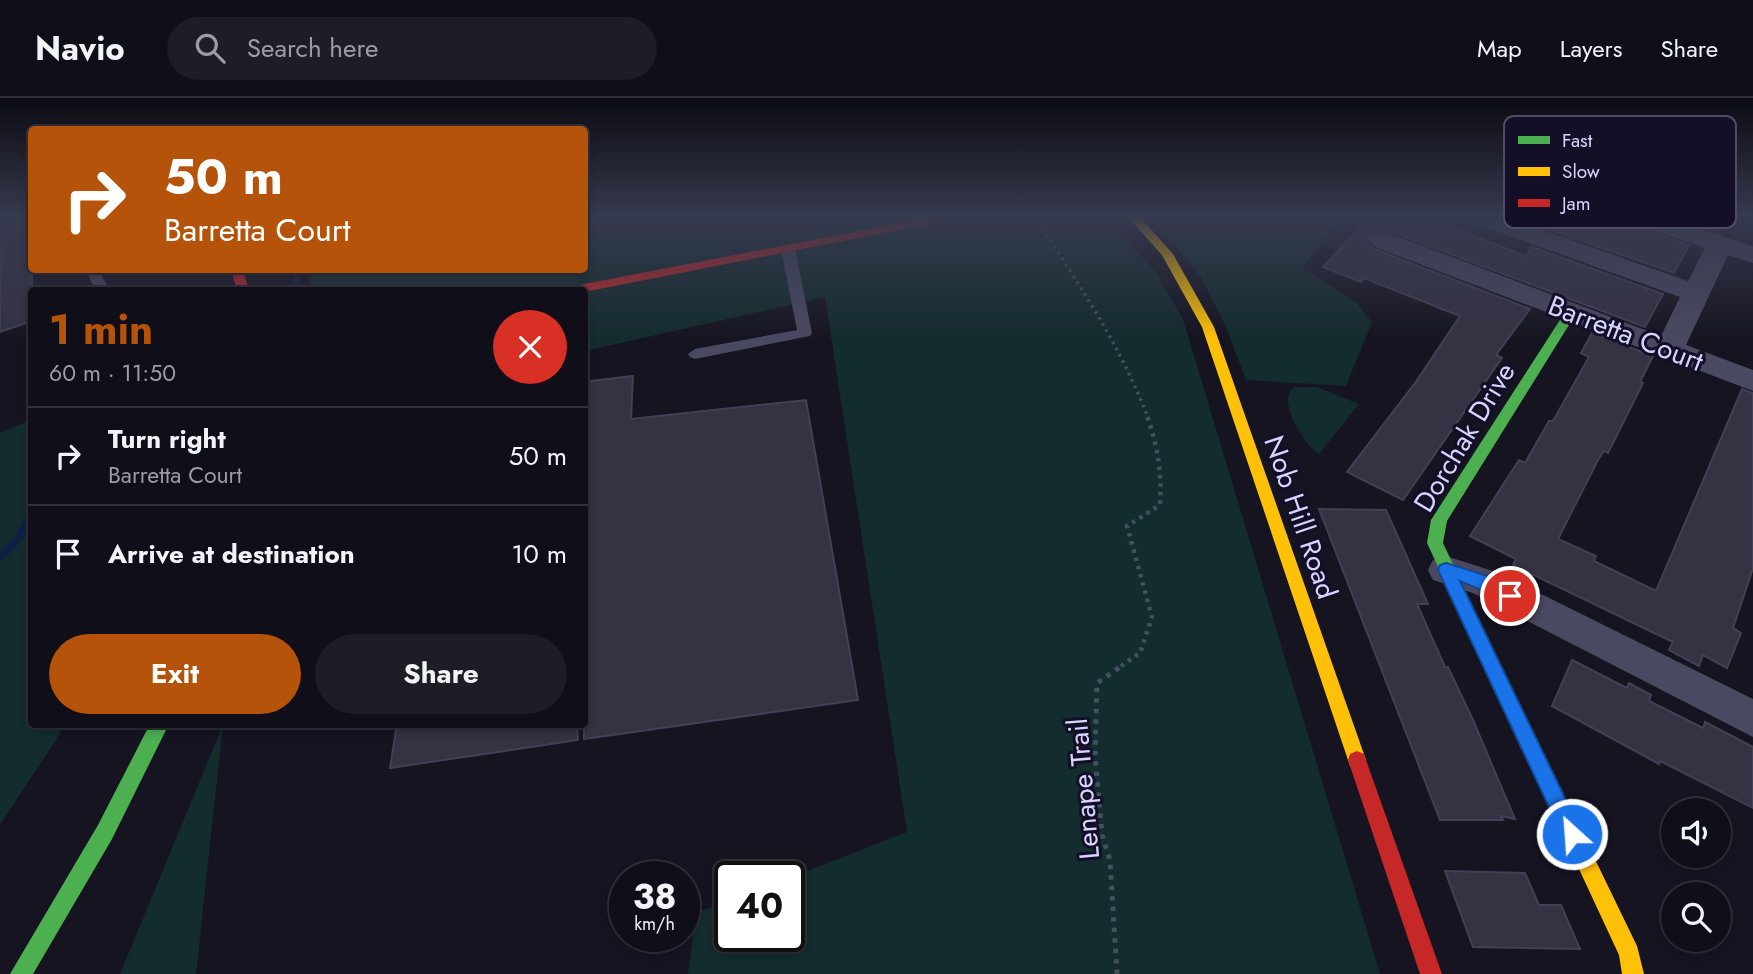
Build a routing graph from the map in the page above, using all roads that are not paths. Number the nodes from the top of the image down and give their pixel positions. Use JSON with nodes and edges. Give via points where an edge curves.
{"nodes":[{"id":1,"x":742,"y":258,"type":"edge"},
{"id":2,"x":790,"y":258,"type":"edge"},
{"id":3,"x":1169,"y":258,"type":"edge"},
{"id":4,"x":1429,"y":258,"type":"edge"},
{"id":5,"x":1596,"y":258,"type":"edge"},
{"id":6,"x":1713,"y":258,"type":"edge"},
{"id":7,"x":588,"y":287,"type":"edge"},
{"id":8,"x":1695,"y":293,"type":"junction"},
{"id":9,"x":1571,"y":312,"type":"junction"},
{"id":10,"x":1669,"y":349,"type":"junction"},
{"id":11,"x":695,"y":354,"type":"dead end"},
{"id":12,"x":1753,"y":381,"type":"edge"},
{"id":13,"x":1446,"y":570,"type":"junction"},
{"id":14,"x":1753,"y":719,"type":"edge"},
{"id":15,"x":158,"y":728,"type":"edge"},
{"id":16,"x":21,"y":974,"type":"edge"},
{"id":17,"x":1431,"y":974,"type":"edge"},
{"id":18,"x":1633,"y":974,"type":"edge"}],
"edges":[{"from":1,"to":7,"type":"street"},
{"from":2,"to":11,"type":"lane","via":[[805,333]]},
{"from":3,"to":17,"type":"street","name":"Nob Hill Road","via":[[1208,327]]},
{"from":4,"to":9,"type":"street","name":"Barretta Court"},
{"from":5,"to":8,"type":"street"},
{"from":6,"to":8,"type":"street"},
{"from":8,"to":10,"type":"street"},
{"from":9,"to":10,"type":"street","name":"Barretta Court"},
{"from":9,"to":13,"type":"street","name":"Dorchak Drive","via":[[1438,520],[1435,543]]},
{"from":10,"to":12,"type":"street","name":"Barretta Court"},
{"from":13,"to":14,"type":"street","via":[[1486,583]]},
{"from":13,"to":18,"type":"street","name":"Dorchak Drive","via":[[1629,954]]},
{"from":15,"to":16,"type":"street","via":[[105,832]]}]}
